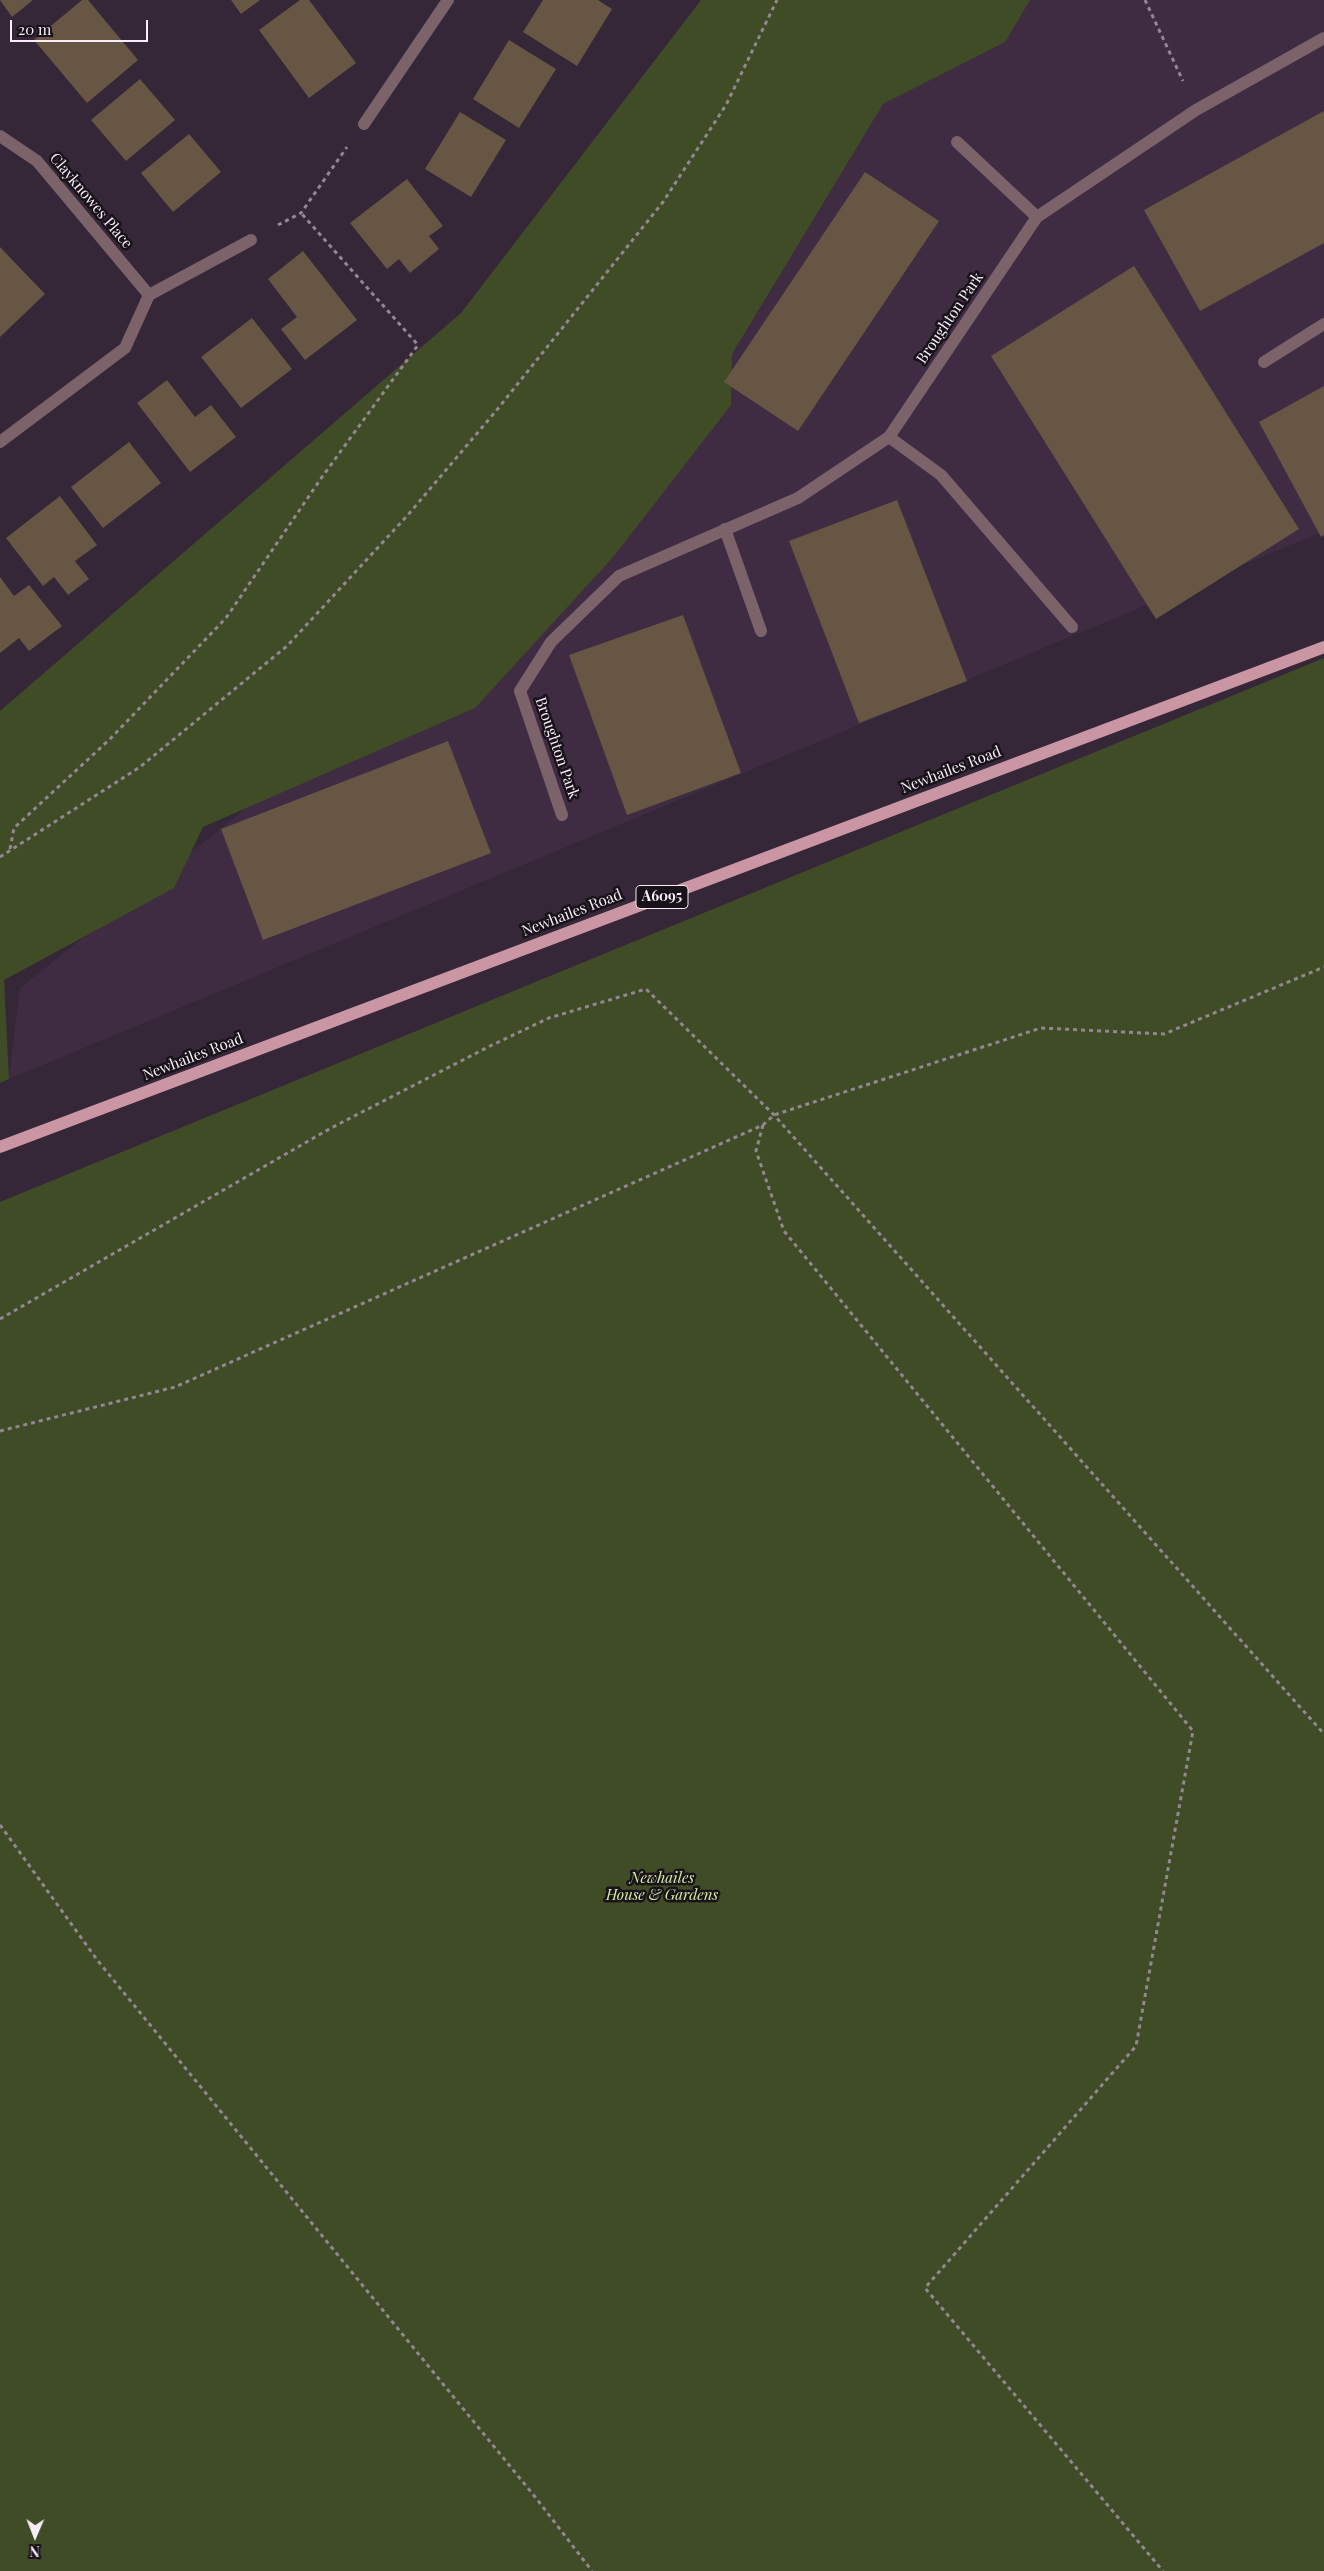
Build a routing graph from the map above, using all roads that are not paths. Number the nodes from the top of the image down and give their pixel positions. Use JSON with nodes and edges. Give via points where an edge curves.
{"nodes":[{"id":1,"x":448,"y":0,"type":"edge"},
{"id":2,"x":1324,"y":38,"type":"edge"},
{"id":3,"x":364,"y":124,"type":"road end"},
{"id":4,"x":0,"y":136,"type":"edge"},
{"id":5,"x":957,"y":142,"type":"dead end"},
{"id":6,"x":1037,"y":217,"type":"junction"},
{"id":7,"x":251,"y":240,"type":"road end"},
{"id":8,"x":149,"y":295,"type":"junction"},
{"id":9,"x":1324,"y":324,"type":"edge"},
{"id":10,"x":1264,"y":362,"type":"dead end"},
{"id":11,"x":889,"y":436,"type":"junction"},
{"id":12,"x":0,"y":442,"type":"edge"},
{"id":13,"x":725,"y":530,"type":"junction"},
{"id":14,"x":1072,"y":627,"type":"dead end"},
{"id":15,"x":761,"y":631,"type":"dead end"},
{"id":16,"x":1324,"y":647,"type":"edge"},
{"id":17,"x":562,"y":815,"type":"dead end"},
{"id":18,"x":0,"y":1147,"type":"edge"}],
"edges":[{"from":1,"to":3,"type":"street"},
{"from":2,"to":6,"type":"street","name":"Broughton Park","via":[[1196,110]]},
{"from":4,"to":8,"type":"street","name":"Clayknowes Place","via":[[37,161]]},
{"from":5,"to":6,"type":"street"},
{"from":6,"to":11,"type":"street","name":"Broughton Park"},
{"from":7,"to":8,"type":"street"},
{"from":8,"to":12,"type":"street","via":[[125,348]]},
{"from":9,"to":10,"type":"street"},
{"from":11,"to":13,"type":"street","name":"Broughton Park","via":[[798,498]]},
{"from":11,"to":14,"type":"street","via":[[941,475]]},
{"from":13,"to":15,"type":"street"},
{"from":13,"to":17,"type":"street","name":"Broughton Park","via":[[619,576],[551,642],[520,691]]},
{"from":16,"to":18,"type":"main road","name":"Newhailes Road","number":"A6095"}]}
